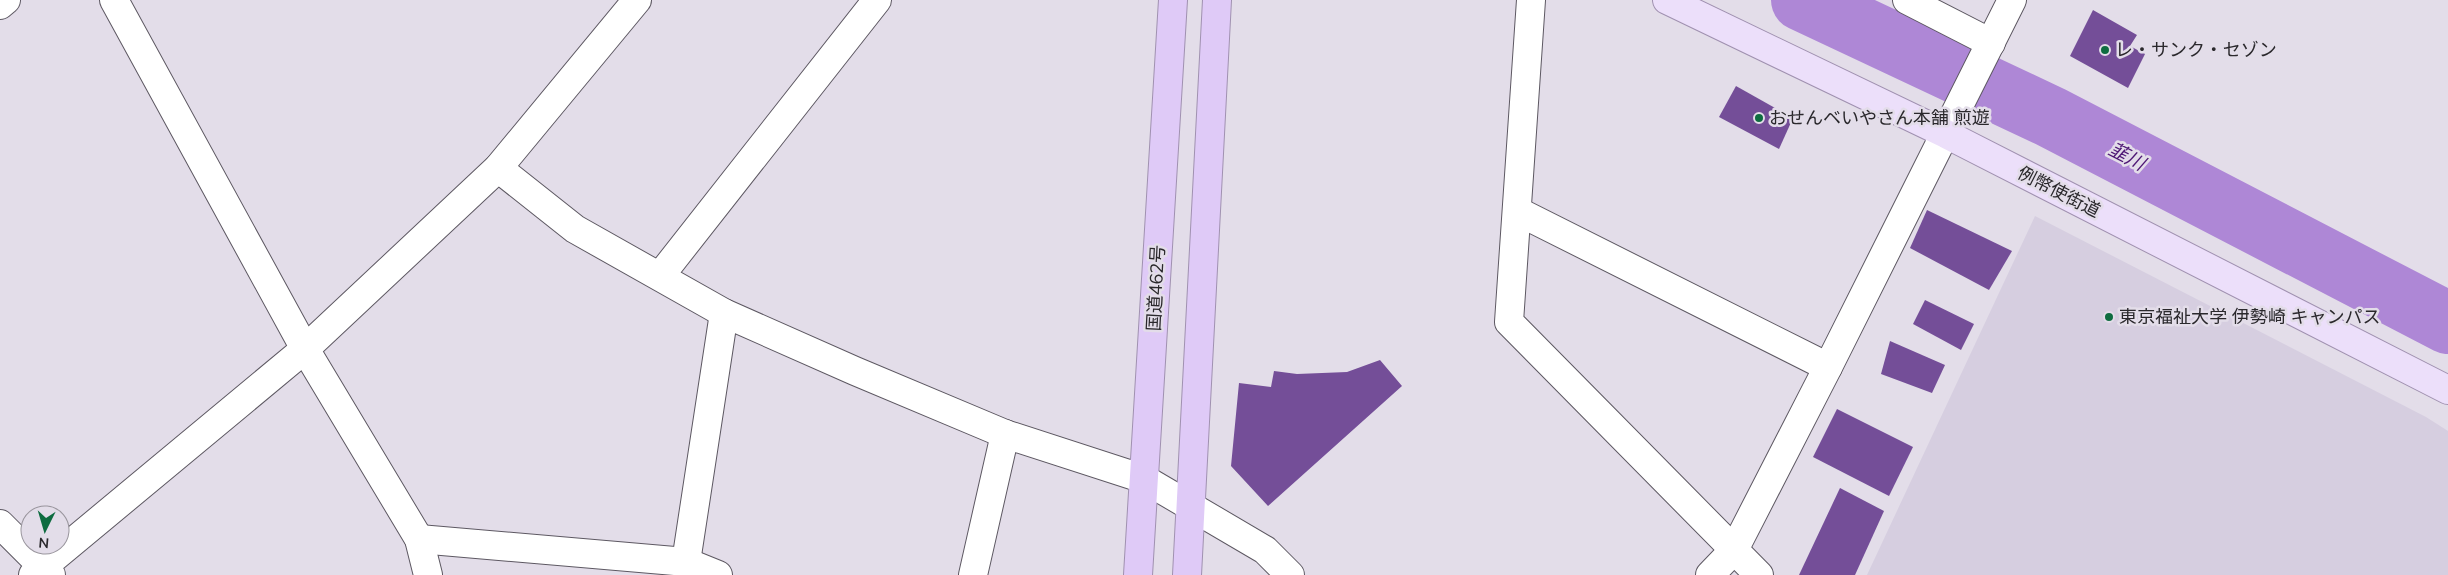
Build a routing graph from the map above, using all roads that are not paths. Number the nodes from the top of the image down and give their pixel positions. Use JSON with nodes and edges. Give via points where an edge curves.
{"nodes":[{"id":1,"x":6,"y":0,"type":"edge"},
{"id":2,"x":114,"y":0,"type":"edge"},
{"id":3,"x":637,"y":0,"type":"edge"},
{"id":4,"x":877,"y":0,"type":"edge"},
{"id":5,"x":1173,"y":0,"type":"edge"},
{"id":6,"x":1217,"y":0,"type":"edge"},
{"id":7,"x":1531,"y":0,"type":"edge"},
{"id":8,"x":1667,"y":0,"type":"edge"},
{"id":9,"x":1907,"y":0,"type":"edge"},
{"id":10,"x":2012,"y":0,"type":"edge"},
{"id":11,"x":0,"y":6,"type":"edge"},
{"id":12,"x":1991,"y":43,"type":"junction"},
{"id":13,"x":1946,"y":134,"type":"junction"},
{"id":14,"x":498,"y":168,"type":"junction"},
{"id":15,"x":1517,"y":211,"type":"junction"},
{"id":16,"x":660,"y":276,"type":"junction"},
{"id":17,"x":724,"y":313,"type":"junction"},
{"id":18,"x":305,"y":349,"type":"junction"},
{"id":19,"x":1828,"y":367,"type":"junction"},
{"id":20,"x":2448,"y":390,"type":"edge"},
{"id":21,"x":1005,"y":434,"type":"junction"},
{"id":22,"x":1144,"y":479,"type":"junction"},
{"id":23,"x":1192,"y":508,"type":"junction"},
{"id":24,"x":0,"y":524,"type":"edge"},
{"id":25,"x":419,"y":539,"type":"junction"},
{"id":26,"x":1734,"y":550,"type":"junction"},
{"id":27,"x":686,"y":562,"type":"junction"},
{"id":28,"x":42,"y":572,"type":"edge"},
{"id":29,"x":428,"y":575,"type":"edge"},
{"id":30,"x":718,"y":575,"type":"edge"},
{"id":31,"x":973,"y":575,"type":"edge"},
{"id":32,"x":1138,"y":575,"type":"edge"},
{"id":33,"x":1187,"y":575,"type":"edge"},
{"id":34,"x":1290,"y":575,"type":"edge"},
{"id":35,"x":1710,"y":575,"type":"edge"},
{"id":36,"x":1759,"y":575,"type":"edge"}],
"edges":[{"from":1,"to":11,"type":"street"},
{"from":2,"to":18,"type":"street"},
{"from":3,"to":14,"type":"street"},
{"from":4,"to":16,"type":"street"},
{"from":5,"to":22,"type":"highway","name":"国道462号"},
{"from":6,"to":23,"type":"highway"},
{"from":7,"to":15,"type":"street"},
{"from":8,"to":13,"type":"main road","name":"例幣使街道"},
{"from":9,"to":12,"type":"street"},
{"from":10,"to":12,"type":"street"},
{"from":12,"to":13,"type":"street"},
{"from":13,"to":19,"type":"street"},
{"from":13,"to":20,"type":"main road","name":"例幣使街道"},
{"from":14,"to":16,"type":"street","via":[[575,229]]},
{"from":14,"to":18,"type":"street"},
{"from":15,"to":19,"type":"street"},
{"from":15,"to":26,"type":"street","via":[[1509,322]]},
{"from":16,"to":17,"type":"street"},
{"from":17,"to":21,"type":"street"},
{"from":17,"to":27,"type":"street"},
{"from":18,"to":25,"type":"street"},
{"from":18,"to":28,"type":"street"},
{"from":19,"to":26,"type":"street"},
{"from":21,"to":22,"type":"street"},
{"from":21,"to":31,"type":"street"},
{"from":22,"to":23,"type":"street"},
{"from":22,"to":32,"type":"highway","name":"国道462号"},
{"from":23,"to":33,"type":"highway"},
{"from":23,"to":34,"type":"street","via":[[1265,550]]},
{"from":24,"to":28,"type":"street"},
{"from":25,"to":27,"type":"street"},
{"from":25,"to":29,"type":"street"},
{"from":26,"to":35,"type":"street"},
{"from":26,"to":36,"type":"street"},
{"from":27,"to":30,"type":"street"}]}
